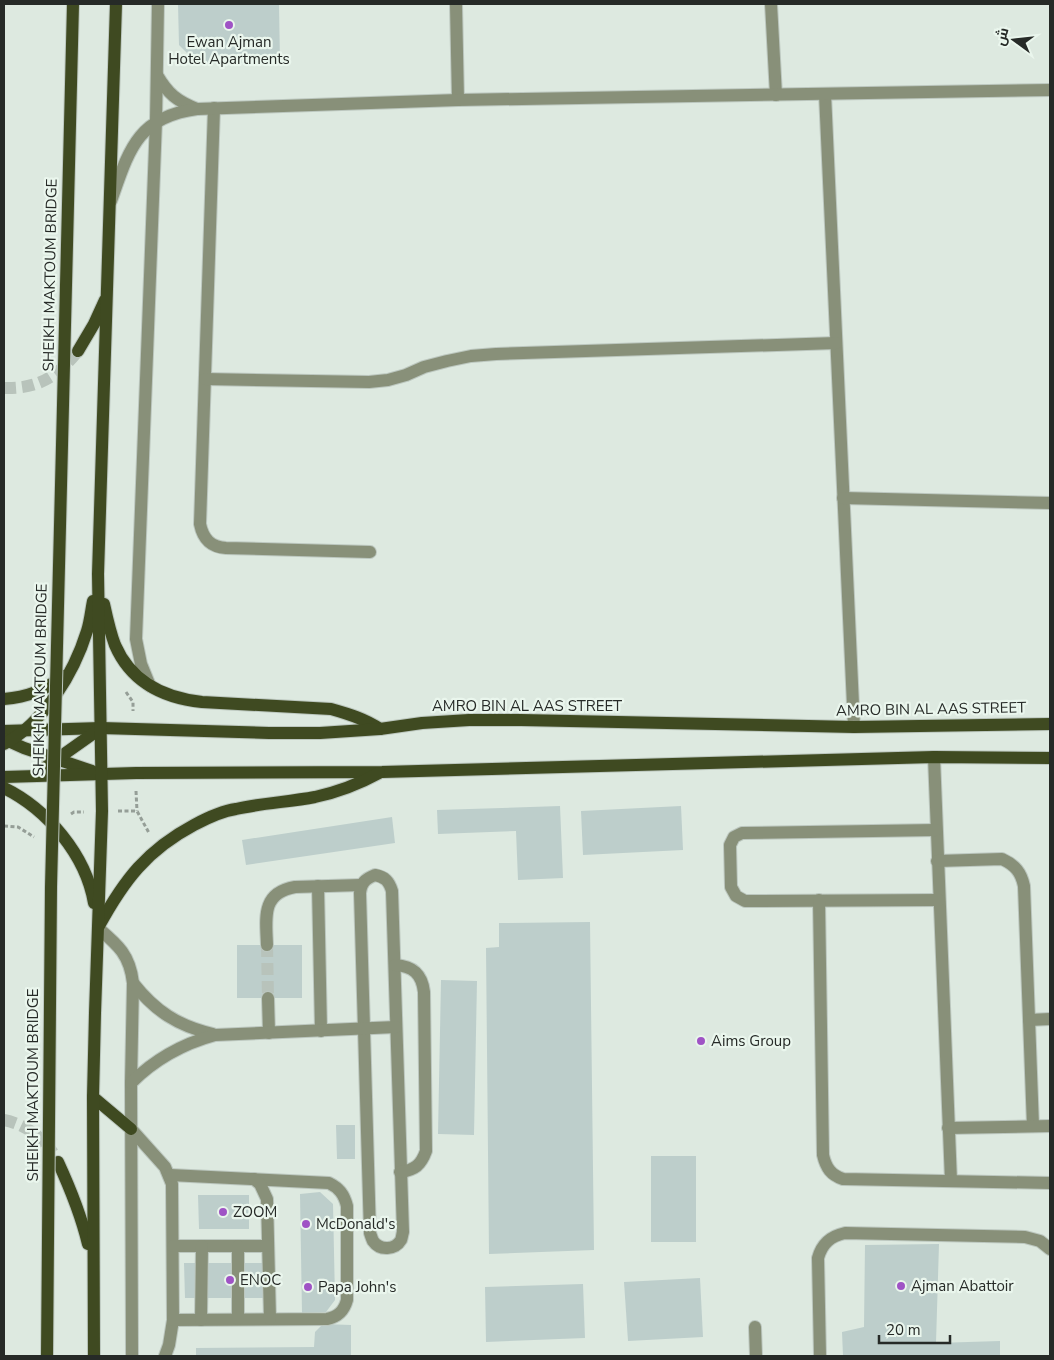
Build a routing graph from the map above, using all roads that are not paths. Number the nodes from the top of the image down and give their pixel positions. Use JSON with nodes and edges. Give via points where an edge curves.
{"nodes":[{"id":1,"x":73,"y":4,"type":"edge"},
{"id":2,"x":116,"y":4,"type":"edge"},
{"id":3,"x":158,"y":4,"type":"edge"},
{"id":4,"x":456,"y":4,"type":"edge"},
{"id":5,"x":771,"y":4,"type":"edge"},
{"id":6,"x":157,"y":74,"type":"junction"},
{"id":7,"x":1050,"y":90,"type":"edge"},
{"id":8,"x":825,"y":94,"type":"junction"},
{"id":9,"x":776,"y":95,"type":"junction"},
{"id":10,"x":458,"y":100,"type":"junction"},
{"id":11,"x":214,"y":108,"type":"junction"},
{"id":12,"x":198,"y":109,"type":"junction"},
{"id":13,"x":156,"y":121,"type":"junction"},
{"id":14,"x":110,"y":206,"type":"junction"},
{"id":15,"x":107,"y":295,"type":"junction"},
{"id":16,"x":836,"y":343,"type":"junction"},
{"id":17,"x":78,"y":351,"type":"tunnel mouth"},
{"id":18,"x":205,"y":380,"type":"junction"},
{"id":19,"x":843,"y":498,"type":"junction"},
{"id":20,"x":1050,"y":503,"type":"edge"},
{"id":21,"x":370,"y":552,"type":"dead end"},
{"id":22,"x":98,"y":574,"type":"junction"},
{"id":23,"x":76,"y":660,"type":"junction"},
{"id":24,"x":150,"y":686,"type":"junction"},
{"id":25,"x":4,"y":699,"type":"edge"},
{"id":26,"x":1050,"y":724,"type":"edge"},
{"id":27,"x":854,"y":727,"type":"junction"},
{"id":28,"x":101,"y":728,"type":"junction"},
{"id":29,"x":380,"y":729,"type":"junction"},
{"id":30,"x":23,"y":730,"type":"junction"},
{"id":31,"x":5,"y":739,"type":"edge"},
{"id":32,"x":934,"y":757,"type":"junction"},
{"id":33,"x":1050,"y":758,"type":"edge"},
{"id":34,"x":58,"y":760,"type":"junction"},
{"id":35,"x":382,"y":772,"type":"junction"},
{"id":36,"x":101,"y":774,"type":"junction"},
{"id":37,"x":32,"y":776,"type":"junction"},
{"id":38,"x":4,"y":777,"type":"edge"},
{"id":39,"x":6,"y":791,"type":"edge"},
{"id":40,"x":936,"y":830,"type":"junction"},
{"id":41,"x":937,"y":861,"type":"junction"},
{"id":42,"x":361,"y":885,"type":"junction"},
{"id":43,"x":318,"y":886,"type":"junction"},
{"id":44,"x":819,"y":900,"type":"junction"},
{"id":45,"x":939,"y":900,"type":"junction"},
{"id":46,"x":98,"y":928,"type":"junction"},
{"id":47,"x":267,"y":945,"type":"tunnel mouth"},
{"id":48,"x":395,"y":965,"type":"junction"},
{"id":49,"x":133,"y":983,"type":"junction"},
{"id":50,"x":268,"y":998,"type":"tunnel mouth"},
{"id":51,"x":1050,"y":1019,"type":"edge"},
{"id":52,"x":1029,"y":1020,"type":"junction"},
{"id":53,"x":396,"y":1027,"type":"junction"},
{"id":54,"x":363,"y":1029,"type":"junction"},
{"id":55,"x":321,"y":1031,"type":"junction"},
{"id":56,"x":269,"y":1033,"type":"junction"},
{"id":57,"x":215,"y":1035,"type":"junction"},
{"id":58,"x":131,"y":1083,"type":"junction"},
{"id":59,"x":94,"y":1097,"type":"junction"},
{"id":60,"x":1033,"y":1126,"type":"junction"},
{"id":61,"x":1050,"y":1126,"type":"edge"},
{"id":62,"x":948,"y":1128,"type":"junction"},
{"id":63,"x":131,"y":1129,"type":"junction"},
{"id":64,"x":58,"y":1162,"type":"tunnel mouth"},
{"id":65,"x":400,"y":1172,"type":"junction"},
{"id":66,"x":170,"y":1175,"type":"junction"},
{"id":67,"x":254,"y":1179,"type":"junction"},
{"id":68,"x":951,"y":1181,"type":"junction"},
{"id":69,"x":1050,"y":1183,"type":"edge"},
{"id":70,"x":173,"y":1246,"type":"junction"},
{"id":71,"x":202,"y":1246,"type":"junction"},
{"id":72,"x":238,"y":1246,"type":"junction"},
{"id":73,"x":268,"y":1246,"type":"junction"},
{"id":74,"x":1050,"y":1249,"type":"edge"},
{"id":75,"x":93,"y":1263,"type":"junction"},
{"id":76,"x":173,"y":1320,"type":"junction"},
{"id":77,"x":201,"y":1320,"type":"junction"},
{"id":78,"x":238,"y":1320,"type":"junction"},
{"id":79,"x":270,"y":1320,"type":"junction"},
{"id":80,"x":756,"y":1328,"type":"dead end"},
{"id":81,"x":47,"y":1356,"type":"edge"},
{"id":82,"x":94,"y":1356,"type":"edge"},
{"id":83,"x":132,"y":1356,"type":"edge"},
{"id":84,"x":165,"y":1356,"type":"edge"},
{"id":85,"x":756,"y":1356,"type":"edge"},
{"id":86,"x":820,"y":1356,"type":"edge"}],
"edges":[{"from":1,"to":81,"type":"main road","name":"SHEIKH MAKTOUM BRIDGE","bridge":true,"via":[[51,887]]},
{"from":2,"to":14,"type":"main road"},
{"from":3,"to":6,"type":"street"},
{"from":4,"to":10,"type":"street"},
{"from":5,"to":9,"type":"street"},
{"from":6,"to":12,"type":"street","via":[[173,96]]},
{"from":6,"to":13,"type":"street"},
{"from":7,"to":8,"type":"street"},
{"from":8,"to":9,"type":"street"},
{"from":8,"to":16,"type":"street"},
{"from":9,"to":10,"type":"street"},
{"from":10,"to":11,"type":"street"},
{"from":11,"to":12,"type":"street"},
{"from":11,"to":18,"type":"street"},
{"from":12,"to":13,"type":"street"},
{"from":13,"to":14,"type":"street","via":[[132,148]]},
{"from":13,"to":24,"type":"street","via":[[136,639]]},
{"from":14,"to":15,"type":"main road"},
{"from":15,"to":17,"type":"main road"},
{"from":15,"to":22,"type":"main road"},
{"from":16,"to":18,"type":"street","via":[[471,356],[388,380],[369,382]]},
{"from":16,"to":19,"type":"street"},
{"from":18,"to":21,"type":"street","via":[[200,524],[205,539],[226,548]]},
{"from":19,"to":20,"type":"street"},
{"from":19,"to":27,"type":"street"},
{"from":22,"to":23,"type":"main road","via":[[88,630]]},
{"from":22,"to":24,"type":"main road","via":[[116,646],[134,673]]},
{"from":22,"to":28,"type":"main road"},
{"from":23,"to":25,"type":"main road","via":[[62,677],[43,690],[21,698]]},
{"from":23,"to":30,"type":"main road","via":[[52,700]]},
{"from":24,"to":29,"type":"main road","via":[[184,700],[331,709],[348,713]]},
{"from":26,"to":27,"type":"main road","name":"AMRO BIN AL AAS STREET"},
{"from":27,"to":29,"type":"main road","name":"AMRO BIN AL AAS STREET","via":[[469,720]]},
{"from":28,"to":29,"type":"main road","name":"AMRO BIN AL AAS STREET","via":[[269,733]]},
{"from":28,"to":30,"type":"main road","name":"AMRO BIN AL AAS STREET"},
{"from":28,"to":34,"type":"main road"},
{"from":28,"to":36,"type":"main road"},
{"from":30,"to":31,"type":"main road"},
{"from":31,"to":34,"type":"main road"},
{"from":32,"to":33,"type":"main road"},
{"from":32,"to":35,"type":"main road"},
{"from":32,"to":40,"type":"street"},
{"from":34,"to":36,"type":"main road"},
{"from":34,"to":37,"type":"main road"},
{"from":35,"to":36,"type":"main road"},
{"from":35,"to":46,"type":"main road","via":[[316,797],[234,809],[205,819],[157,849],[132,874]]},
{"from":36,"to":37,"type":"main road"},
{"from":36,"to":46,"type":"main road"},
{"from":37,"to":38,"type":"main road"},
{"from":37,"to":39,"type":"main road"},
{"from":39,"to":46,"type":"main road","via":[[34,807],[69,846],[92,892]]},
{"from":40,"to":41,"type":"street"},
{"from":40,"to":44,"type":"street","via":[[742,833],[734,837],[730,845],[731,887],[736,896],[745,901]]},
{"from":41,"to":45,"type":"street"},
{"from":41,"to":52,"type":"street","via":[[1002,859],[1018,869],[1024,886]]},
{"from":42,"to":43,"type":"street"},
{"from":42,"to":48,"type":"street","via":[[366,878],[375,875],[389,882]]},
{"from":42,"to":54,"type":"street"},
{"from":43,"to":47,"type":"street","via":[[286,889],[272,899],[266,917]]},
{"from":43,"to":55,"type":"street"},
{"from":44,"to":45,"type":"street"},
{"from":44,"to":68,"type":"street","via":[[825,1164],[829,1171],[844,1179]]},
{"from":45,"to":62,"type":"street"},
{"from":46,"to":49,"type":"street","via":[[122,950],[128,960]]},
{"from":46,"to":59,"type":"main road"},
{"from":48,"to":53,"type":"street"},
{"from":48,"to":65,"type":"street","via":[[412,969],[419,975],[424,992],[426,1151],[417,1166]]},
{"from":49,"to":57,"type":"street","via":[[155,1008],[169,1017]]},
{"from":49,"to":58,"type":"street"},
{"from":50,"to":56,"type":"street"},
{"from":51,"to":52,"type":"street"},
{"from":52,"to":60,"type":"street"},
{"from":53,"to":54,"type":"street"},
{"from":53,"to":65,"type":"street"},
{"from":54,"to":55,"type":"street"},
{"from":54,"to":65,"type":"street","via":[[370,1234],[379,1247],[395,1246],[401,1240]]},
{"from":55,"to":56,"type":"street"},
{"from":56,"to":57,"type":"street"},
{"from":57,"to":58,"type":"street","via":[[170,1053],[142,1071]]},
{"from":58,"to":63,"type":"street"},
{"from":59,"to":63,"type":"main road"},
{"from":59,"to":75,"type":"main road"},
{"from":60,"to":61,"type":"street"},
{"from":60,"to":62,"type":"street"},
{"from":62,"to":68,"type":"street"},
{"from":63,"to":66,"type":"street"},
{"from":63,"to":83,"type":"street"},
{"from":64,"to":75,"type":"main road","via":[[73,1194]]},
{"from":66,"to":67,"type":"street"},
{"from":66,"to":70,"type":"street"},
{"from":67,"to":73,"type":"street","via":[[267,1199]]},
{"from":67,"to":79,"type":"street","via":[[329,1183],[341,1192],[347,1206],[347,1300],[342,1311],[327,1319]]},
{"from":68,"to":69,"type":"street"},
{"from":70,"to":71,"type":"street"},
{"from":70,"to":76,"type":"street"},
{"from":71,"to":72,"type":"street"},
{"from":71,"to":77,"type":"street"},
{"from":72,"to":73,"type":"street"},
{"from":72,"to":78,"type":"street"},
{"from":73,"to":79,"type":"street"},
{"from":74,"to":86,"type":"street","via":[[1040,1241],[1025,1238],[838,1234],[825,1243],[818,1258]]},
{"from":75,"to":82,"type":"main road"},
{"from":76,"to":77,"type":"street"},
{"from":76,"to":84,"type":"street"},
{"from":77,"to":78,"type":"street"},
{"from":78,"to":79,"type":"street"},
{"from":80,"to":85,"type":"street"}]}
